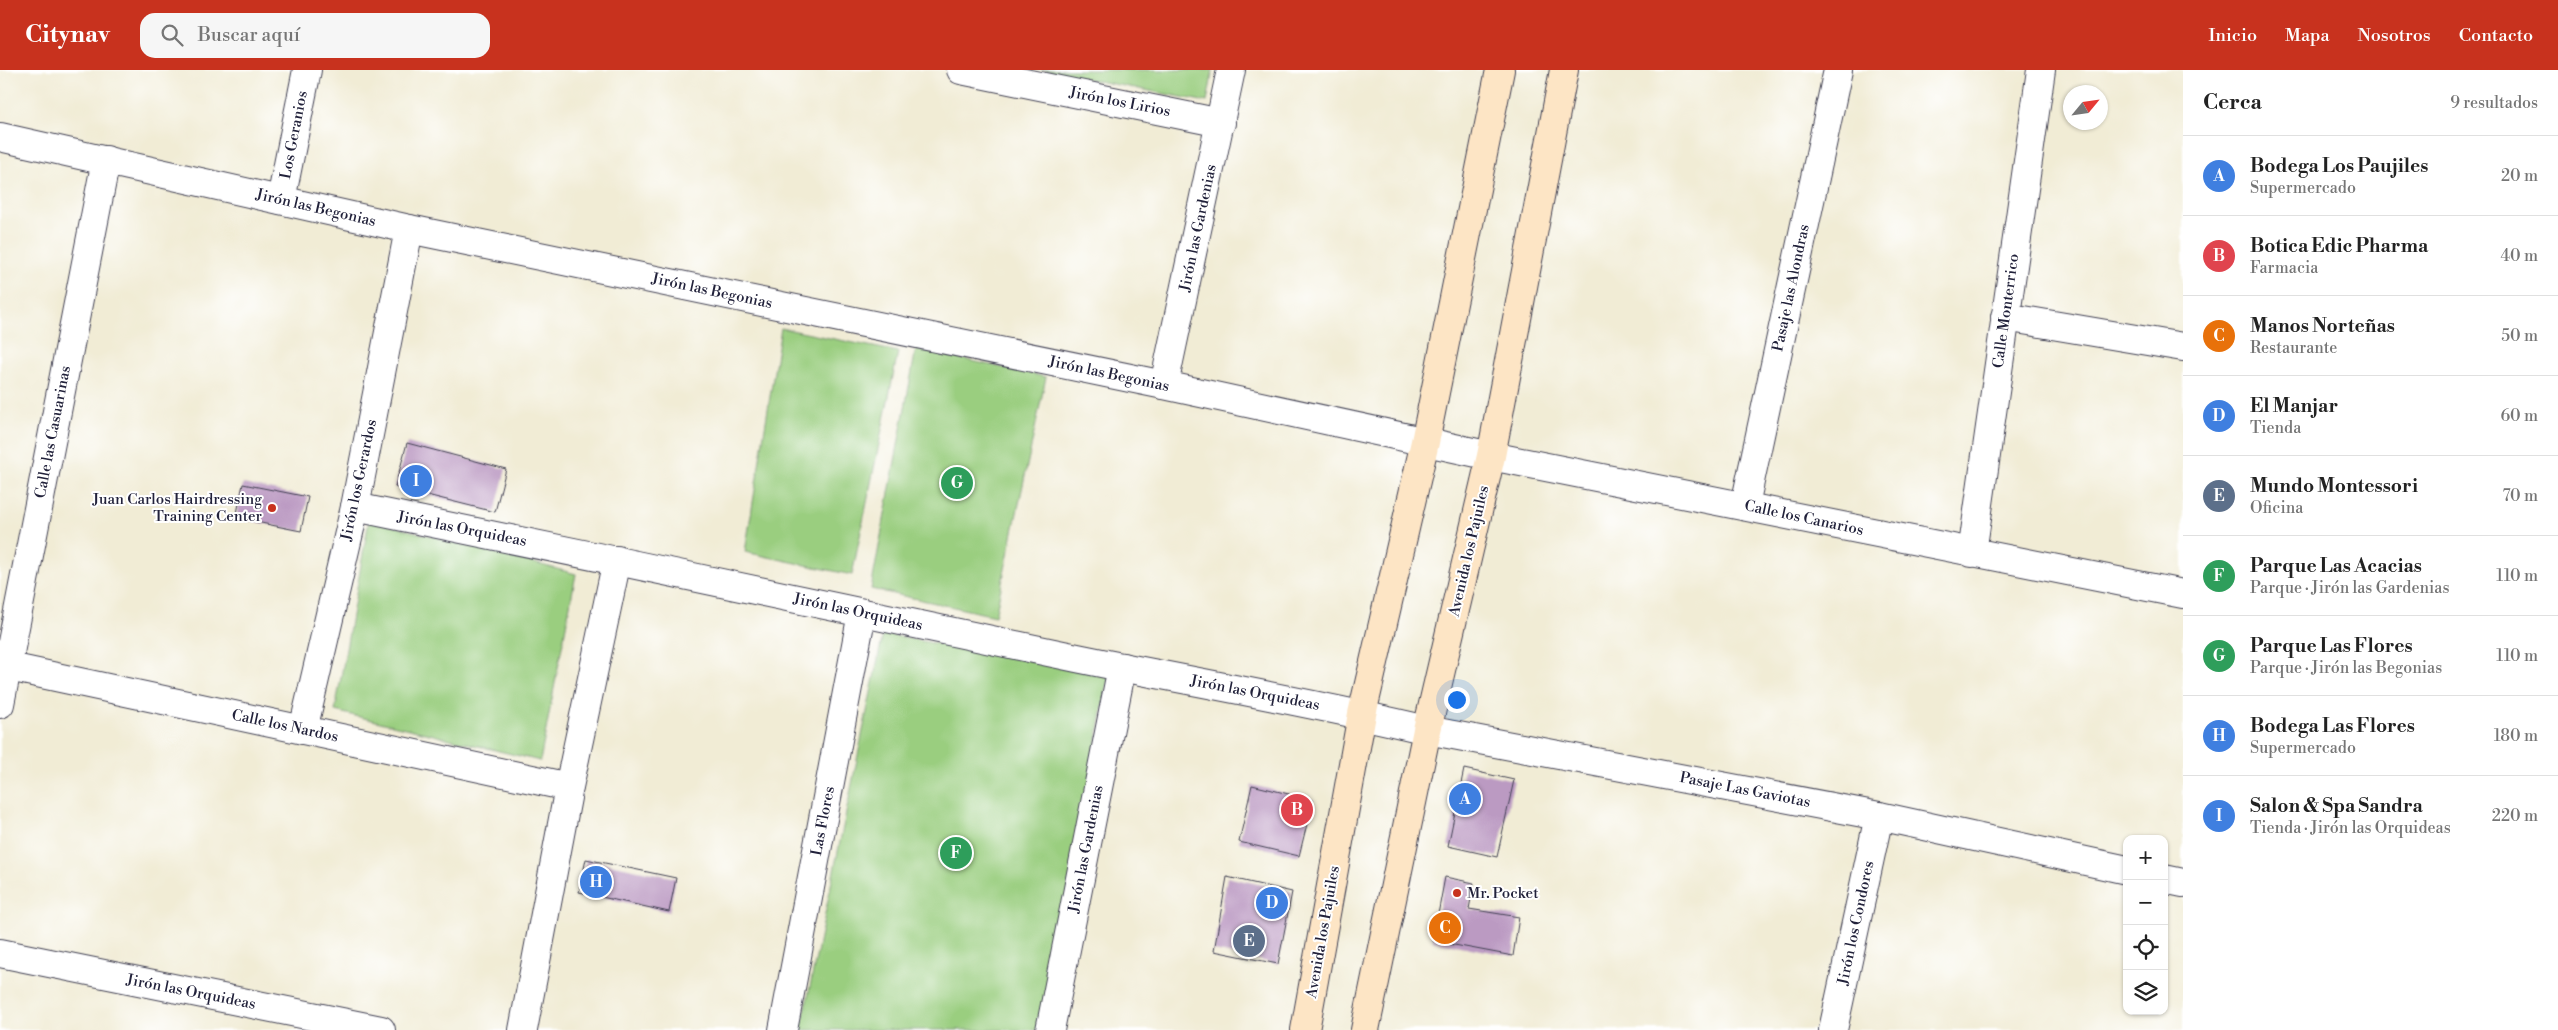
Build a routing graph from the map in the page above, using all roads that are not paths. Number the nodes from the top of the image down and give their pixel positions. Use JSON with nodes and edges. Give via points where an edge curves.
{"nodes":[{"id":1,"x":307,"y":70,"type":"edge"},
{"id":2,"x":961,"y":70,"type":"edge"},
{"id":3,"x":1232,"y":70,"type":"edge"},
{"id":4,"x":1500,"y":70,"type":"edge"},
{"id":5,"x":1564,"y":70,"type":"edge"},
{"id":6,"x":1838,"y":70,"type":"edge"},
{"id":7,"x":2041,"y":70,"type":"edge"},
{"id":8,"x":1221,"y":123,"type":"junction"},
{"id":9,"x":0,"y":137,"type":"edge"},
{"id":10,"x":106,"y":160,"type":"junction"},
{"id":11,"x":281,"y":200,"type":"junction"},
{"id":12,"x":409,"y":229,"type":"junction"},
{"id":13,"x":2005,"y":317,"type":"junction"},
{"id":14,"x":2183,"y":347,"type":"edge"},
{"id":15,"x":1164,"y":385,"type":"junction"},
{"id":16,"x":1425,"y":442,"type":"junction"},
{"id":17,"x":1491,"y":456,"type":"junction"},
{"id":18,"x":1745,"y":505,"type":"junction"},
{"id":19,"x":355,"y":507,"type":"junction"},
{"id":20,"x":1972,"y":553,"type":"junction"},
{"id":21,"x":617,"y":560,"type":"junction"},
{"id":22,"x":2183,"y":594,"type":"edge"},
{"id":23,"x":862,"y":613,"type":"junction"},
{"id":24,"x":4,"y":666,"type":"edge"},
{"id":25,"x":1122,"y":668,"type":"junction"},
{"id":26,"x":0,"y":704,"type":"edge"},
{"id":27,"x":1362,"y":714,"type":"junction"},
{"id":28,"x":303,"y":730,"type":"junction"},
{"id":29,"x":1427,"y":730,"type":"junction"},
{"id":30,"x":569,"y":787,"type":"junction"},
{"id":31,"x":1879,"y":816,"type":"junction"},
{"id":32,"x":2123,"y":869,"type":"edge"},
{"id":33,"x":2168,"y":879,"type":"edge"},
{"id":34,"x":2183,"y":883,"type":"edge"},
{"id":35,"x":0,"y":954,"type":"edge"},
{"id":36,"x":381,"y":1030,"type":"edge"},
{"id":37,"x":523,"y":1030,"type":"edge"},
{"id":38,"x":784,"y":1030,"type":"edge"},
{"id":39,"x":1050,"y":1030,"type":"edge"},
{"id":40,"x":1306,"y":1030,"type":"edge"},
{"id":41,"x":1365,"y":1030,"type":"edge"},
{"id":42,"x":1833,"y":1030,"type":"edge"}],
"edges":[{"from":1,"to":11,"type":"street","name":"Los Geranios"},
{"from":2,"to":8,"type":"street","name":"Jirón los Lirios"},
{"from":3,"to":8,"type":"street","name":"Jirón las Gardenias"},
{"from":4,"to":16,"type":"street","name":"Avenida los Pajuiles"},
{"from":5,"to":17,"type":"street","name":"Avenida los Pajuiles"},
{"from":6,"to":18,"type":"street","name":"Pasaje las Alondras"},
{"from":7,"to":13,"type":"street","name":"Calle Monterrico"},
{"from":8,"to":15,"type":"street","name":"Jirón las Gardenias"},
{"from":9,"to":10,"type":"street","name":"Jirón las Begonias"},
{"from":10,"to":11,"type":"street","name":"Jirón las Begonias"},
{"from":10,"to":24,"type":"street","name":"Calle las Casuarinas"},
{"from":11,"to":12,"type":"street","name":"Jirón las Begonias"},
{"from":12,"to":15,"type":"street","name":"Jirón las Begonias"},
{"from":12,"to":19,"type":"street","name":"Jirón los Gerardos"},
{"from":13,"to":14,"type":"street"},
{"from":13,"to":20,"type":"street","name":"Calle Monterrico"},
{"from":15,"to":16,"type":"street","name":"Jirón las Begonias"},
{"from":16,"to":17,"type":"street","name":"Calle los Canarios"},
{"from":16,"to":27,"type":"street","name":"Avenida los Pajuiles"},
{"from":17,"to":18,"type":"street","name":"Calle los Canarios"},
{"from":17,"to":29,"type":"street","name":"Avenida los Pajuiles"},
{"from":18,"to":20,"type":"street","name":"Calle los Canarios"},
{"from":19,"to":21,"type":"street","name":"Jirón las Orquideas"},
{"from":19,"to":28,"type":"street","name":"Jirón los Gerardos"},
{"from":20,"to":22,"type":"street","name":"Calle los Canarios"},
{"from":21,"to":23,"type":"street","name":"Jirón las Orquideas"},
{"from":21,"to":30,"type":"street"},
{"from":23,"to":25,"type":"street","name":"Jirón las Orquideas"},
{"from":23,"to":38,"type":"street","name":"Las Flores"},
{"from":24,"to":26,"type":"street","name":"Calle las Casuarinas"},
{"from":24,"to":28,"type":"street","name":"Calle los Nardos"},
{"from":25,"to":27,"type":"street","name":"Jirón las Orquideas"},
{"from":25,"to":39,"type":"street","name":"Jirón las Gardenias"},
{"from":27,"to":29,"type":"street","name":"Pasaje Las Gaviotas"},
{"from":27,"to":40,"type":"street","name":"Avenida los Pajuiles"},
{"from":28,"to":30,"type":"street","name":"Calle los Nardos"},
{"from":29,"to":31,"type":"street","name":"Pasaje Las Gaviotas"},
{"from":29,"to":41,"type":"street","name":"Avenida los Pajuiles"},
{"from":30,"to":37,"type":"street"},
{"from":31,"to":32,"type":"street","name":"Pasaje Las Gaviotas"},
{"from":31,"to":42,"type":"street","name":"Jirón los Condores"},
{"from":33,"to":34,"type":"street"},
{"from":35,"to":36,"type":"street","name":"Jirón las Orquideas"}]}
